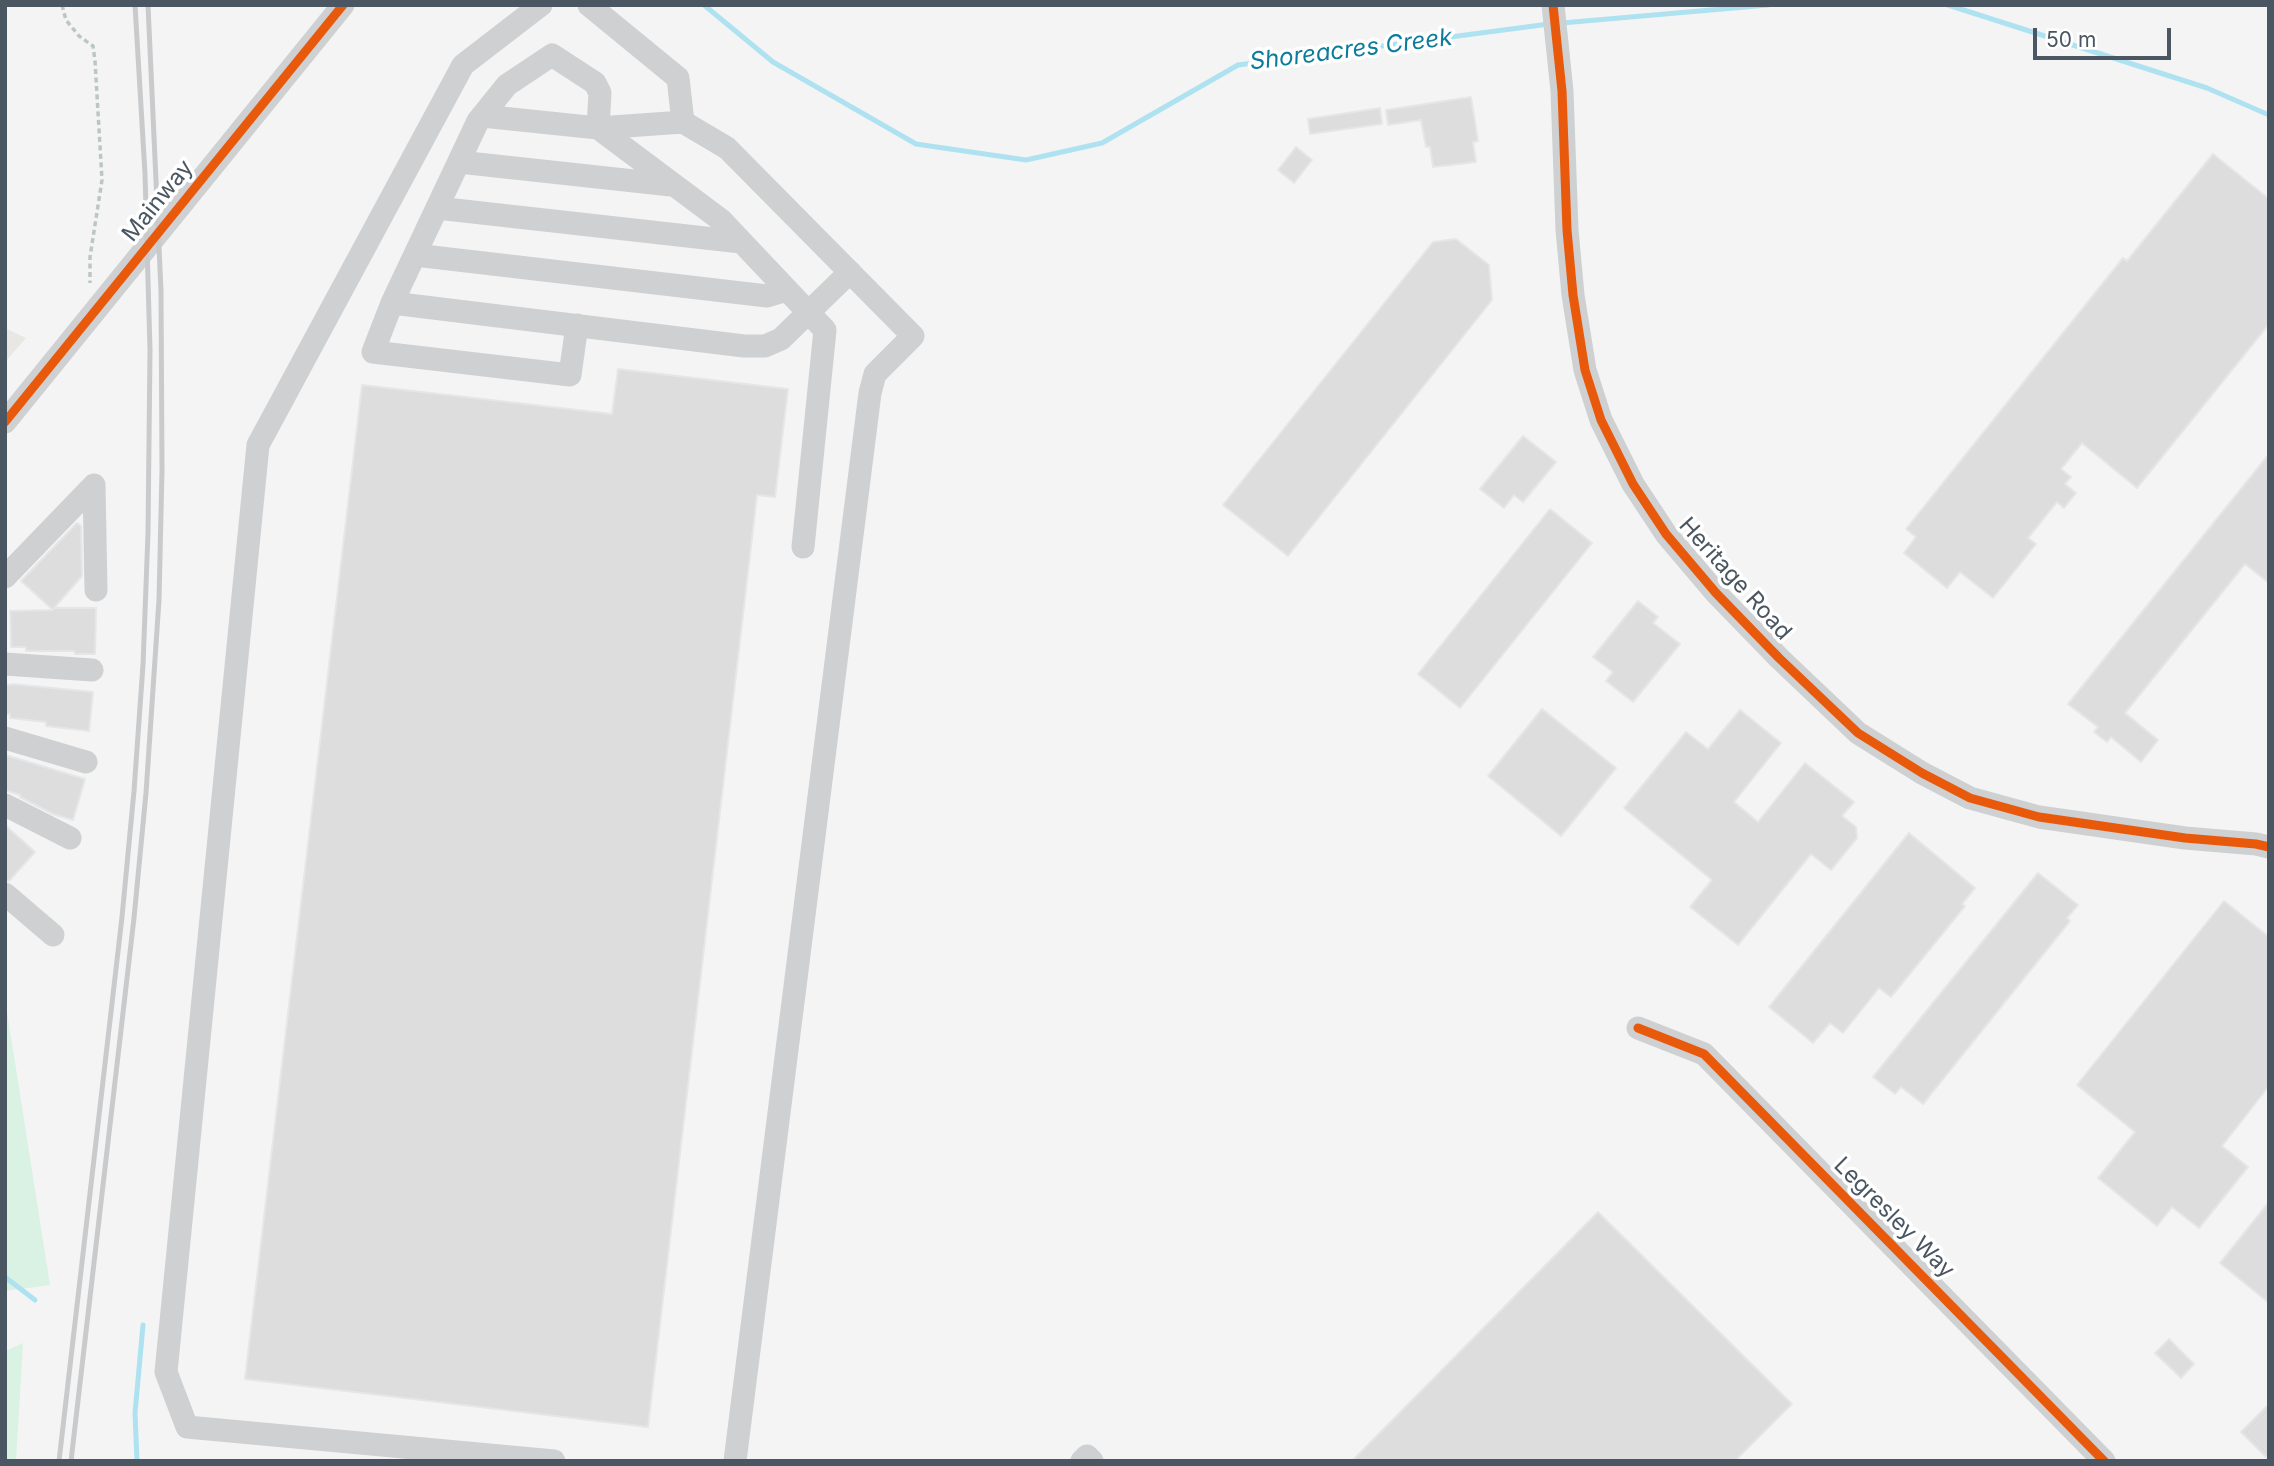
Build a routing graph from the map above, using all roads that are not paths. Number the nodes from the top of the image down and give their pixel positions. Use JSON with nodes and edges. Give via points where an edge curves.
{"nodes":[{"id":1,"x":343,"y":5,"type":"edge"},
{"id":2,"x":541,"y":5,"type":"edge"},
{"id":3,"x":589,"y":5,"type":"edge"},
{"id":4,"x":1553,"y":5,"type":"edge"},
{"id":5,"x":482,"y":116,"type":"junction"},
{"id":6,"x":682,"y":122,"type":"junction"},
{"id":7,"x":598,"y":128,"type":"junction"},
{"id":8,"x":459,"y":162,"type":"junction"},
{"id":9,"x":674,"y":185,"type":"junction"},
{"id":10,"x":437,"y":208,"type":"junction"},
{"id":11,"x":741,"y":242,"type":"junction"},
{"id":12,"x":415,"y":256,"type":"junction"},
{"id":13,"x":850,"y":272,"type":"junction"},
{"id":14,"x":787,"y":290,"type":"junction"},
{"id":15,"x":392,"y":303,"type":"junction"},
{"id":16,"x":808,"y":313,"type":"junction"},
{"id":17,"x":576,"y":325,"type":"junction"},
{"id":18,"x":5,"y":422,"type":"edge"},
{"id":19,"x":803,"y":547,"type":"dead end"},
{"id":20,"x":5,"y":577,"type":"edge"},
{"id":21,"x":96,"y":590,"type":"dead end"},
{"id":22,"x":5,"y":664,"type":"edge"},
{"id":23,"x":92,"y":670,"type":"dead end"},
{"id":24,"x":5,"y":738,"type":"edge"},
{"id":25,"x":86,"y":762,"type":"dead end"},
{"id":26,"x":5,"y":805,"type":"edge"},
{"id":27,"x":70,"y":838,"type":"dead end"},
{"id":28,"x":2269,"y":847,"type":"edge"},
{"id":29,"x":5,"y":894,"type":"edge"},
{"id":30,"x":53,"y":935,"type":"dead end"},
{"id":31,"x":1638,"y":1028,"type":"dead end"},
{"id":32,"x":554,"y":1461,"type":"edge"},
{"id":33,"x":734,"y":1461,"type":"edge"},
{"id":34,"x":1082,"y":1461,"type":"edge"},
{"id":35,"x":1092,"y":1461,"type":"edge"},
{"id":36,"x":2104,"y":1461,"type":"edge"}],
"edges":[{"from":1,"to":18,"type":"street","name":"Mainway"},
{"from":2,"to":32,"type":"street","via":[[463,65],[258,445],[166,1372],[187,1427]]},
{"from":3,"to":6,"type":"street","via":[[678,78]]},
{"from":4,"to":28,"type":"street","name":"Heritage Road","via":[[1573,295],[1585,370],[1601,420],[1633,484],[1716,593],[1858,733],[1970,798],[2039,817]]},
{"from":5,"to":7,"type":"street"},
{"from":5,"to":7,"type":"street","via":[[507,85],[552,55],[595,83],[600,93]]},
{"from":5,"to":8,"type":"street"},
{"from":6,"to":7,"type":"street"},
{"from":6,"to":13,"type":"street","via":[[727,148]]},
{"from":7,"to":9,"type":"street"},
{"from":8,"to":9,"type":"street"},
{"from":8,"to":10,"type":"street"},
{"from":9,"to":11,"type":"street","via":[[721,220]]},
{"from":10,"to":11,"type":"street"},
{"from":10,"to":12,"type":"street"},
{"from":11,"to":14,"type":"street"},
{"from":12,"to":14,"type":"street","via":[[767,296]]},
{"from":12,"to":15,"type":"street"},
{"from":13,"to":16,"type":"street"},
{"from":13,"to":33,"type":"street","via":[[914,336],[876,374],[870,393]]},
{"from":14,"to":16,"type":"street"},
{"from":15,"to":17,"type":"street"},
{"from":15,"to":17,"type":"street","via":[[373,352],[570,375]]},
{"from":16,"to":17,"type":"street","via":[[781,339],[765,346]]},
{"from":16,"to":19,"type":"street","via":[[825,330]]},
{"from":20,"to":21,"type":"street","via":[[94,485]]},
{"from":22,"to":23,"type":"street"},
{"from":24,"to":25,"type":"street"},
{"from":26,"to":27,"type":"street"},
{"from":29,"to":30,"type":"street"},
{"from":31,"to":36,"type":"street","name":"Legresley Way","via":[[1704,1054]]},
{"from":34,"to":35,"type":"street","via":[[1087,1456]]}]}
